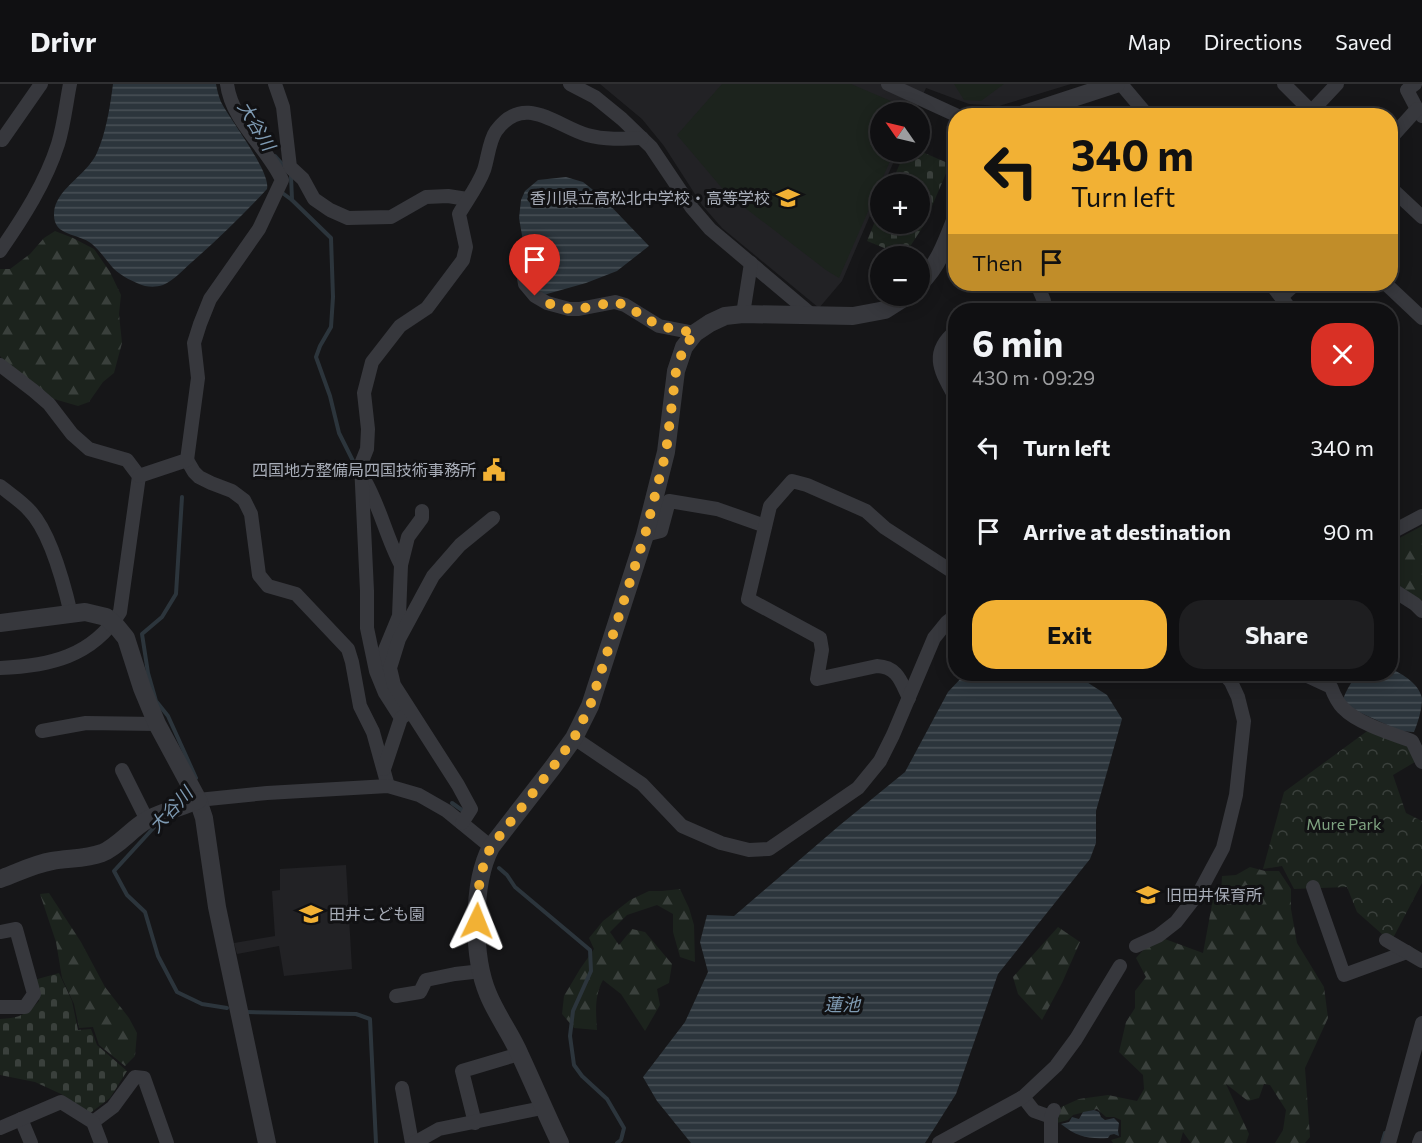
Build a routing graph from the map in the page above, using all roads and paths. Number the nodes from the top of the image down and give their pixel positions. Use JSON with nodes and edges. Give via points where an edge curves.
{"nodes":[{"id":1,"x":41,"y":84,"type":"edge"},
{"id":2,"x":70,"y":84,"type":"edge"},
{"id":3,"x":227,"y":84,"type":"edge"},
{"id":4,"x":275,"y":84,"type":"edge"},
{"id":5,"x":570,"y":84,"type":"edge"},
{"id":6,"x":888,"y":84,"type":"edge"},
{"id":7,"x":1116,"y":84,"type":"edge"},
{"id":8,"x":1121,"y":84,"type":"edge"},
{"id":9,"x":1284,"y":84,"type":"edge"},
{"id":10,"x":1337,"y":84,"type":"edge"},
{"id":11,"x":1415,"y":84,"type":"edge"},
{"id":12,"x":1063,"y":101,"type":"junction"},
{"id":13,"x":1042,"y":108,"type":"edge"},
{"id":14,"x":1070,"y":108,"type":"edge"},
{"id":15,"x":1141,"y":108,"type":"edge"},
{"id":16,"x":1306,"y":108,"type":"edge"},
{"id":17,"x":1317,"y":108,"type":"edge"},
{"id":18,"x":948,"y":111,"type":"edge"},
{"id":19,"x":1419,"y":113,"type":"edge"},
{"id":20,"x":1398,"y":132,"type":"edge"},
{"id":21,"x":642,"y":138,"type":"junction"},
{"id":22,"x":1,"y":141,"type":"edge"},
{"id":23,"x":290,"y":167,"type":"junction"},
{"id":24,"x":282,"y":180,"type":"junction"},
{"id":25,"x":1398,"y":194,"type":"edge"},
{"id":26,"x":467,"y":199,"type":"junction"},
{"id":27,"x":1422,"y":216,"type":"edge"},
{"id":28,"x":948,"y":239,"type":"edge"},
{"id":29,"x":0,"y":251,"type":"edge"},
{"id":30,"x":751,"y":263,"type":"junction"},
{"id":31,"x":930,"y":270,"type":"edge"},
{"id":32,"x":523,"y":272,"type":"dead end"},
{"id":33,"x":1276,"y":291,"type":"edge"},
{"id":34,"x":1287,"y":291,"type":"edge"},
{"id":35,"x":1395,"y":291,"type":"edge"},
{"id":36,"x":1281,"y":297,"type":"junction"},
{"id":37,"x":1286,"y":303,"type":"edge"},
{"id":38,"x":891,"y":306,"type":"edge"},
{"id":39,"x":1419,"y":309,"type":"edge"},
{"id":40,"x":743,"y":314,"type":"junction"},
{"id":41,"x":812,"y":315,"type":"junction"},
{"id":42,"x":695,"y":333,"type":"junction"},
{"id":43,"x":948,"y":338,"type":"edge"},
{"id":44,"x":0,"y":365,"type":"edge"},
{"id":45,"x":948,"y":384,"type":"edge"},
{"id":46,"x":187,"y":459,"type":"junction"},
{"id":47,"x":139,"y":476,"type":"junction"},
{"id":48,"x":362,"y":476,"type":"junction"},
{"id":49,"x":0,"y":486,"type":"edge"},
{"id":50,"x":422,"y":511,"type":"dead end"},
{"id":51,"x":1422,"y":516,"type":"edge"},
{"id":52,"x":493,"y":518,"type":"dead end"},
{"id":53,"x":765,"y":526,"type":"junction"},
{"id":54,"x":1398,"y":529,"type":"edge"},
{"id":55,"x":645,"y":535,"type":"junction"},
{"id":56,"x":401,"y":565,"type":"junction"},
{"id":57,"x":948,"y":569,"type":"edge"},
{"id":58,"x":1398,"y":593,"type":"edge"},
{"id":59,"x":1422,"y":611,"type":"edge"},
{"id":60,"x":71,"y":614,"type":"junction"},
{"id":61,"x":948,"y":621,"type":"edge"},
{"id":62,"x":0,"y":623,"type":"edge"},
{"id":63,"x":113,"y":623,"type":"junction"},
{"id":64,"x":0,"y":668,"type":"edge"},
{"id":65,"x":379,"y":680,"type":"junction"},
{"id":66,"x":1230,"y":681,"type":"edge"},
{"id":67,"x":1318,"y":681,"type":"edge"},
{"id":68,"x":909,"y":698,"type":"junction"},
{"id":69,"x":406,"y":715,"type":"junction"},
{"id":70,"x":157,"y":724,"type":"junction"},
{"id":71,"x":42,"y":731,"type":"dead end"},
{"id":72,"x":574,"y":738,"type":"junction"},
{"id":73,"x":1422,"y":762,"type":"edge"},
{"id":74,"x":384,"y":769,"type":"junction"},
{"id":75,"x":122,"y":770,"type":"dead end"},
{"id":76,"x":388,"y":786,"type":"junction"},
{"id":77,"x":191,"y":803,"type":"junction"},
{"id":78,"x":152,"y":818,"type":"junction"},
{"id":79,"x":462,"y":823,"type":"junction"},
{"id":80,"x":491,"y":847,"type":"junction"},
{"id":81,"x":0,"y":879,"type":"edge"},
{"id":82,"x":1313,"y":887,"type":"dead end"},
{"id":83,"x":0,"y":932,"type":"edge"},
{"id":84,"x":1386,"y":940,"type":"dead end"},
{"id":85,"x":1136,"y":946,"type":"dead end"},
{"id":86,"x":1407,"y":952,"type":"junction"},
{"id":87,"x":1422,"y":961,"type":"edge"},
{"id":88,"x":1120,"y":966,"type":"dead end"},
{"id":89,"x":482,"y":971,"type":"junction"},
{"id":90,"x":396,"y":996,"type":"dead end"},
{"id":91,"x":0,"y":1007,"type":"edge"},
{"id":92,"x":1422,"y":1023,"type":"edge"},
{"id":93,"x":519,"y":1054,"type":"junction"},
{"id":94,"x":402,"y":1088,"type":"dead end"},
{"id":95,"x":1023,"y":1097,"type":"junction"},
{"id":96,"x":542,"y":1108,"type":"junction"},
{"id":97,"x":21,"y":1119,"type":"junction"},
{"id":98,"x":93,"y":1122,"type":"junction"},
{"id":99,"x":475,"y":1123,"type":"junction"},
{"id":100,"x":0,"y":1128,"type":"edge"},
{"id":101,"x":1394,"y":1142,"type":"edge"},
{"id":102,"x":31,"y":1143,"type":"edge"},
{"id":103,"x":101,"y":1143,"type":"edge"},
{"id":104,"x":167,"y":1143,"type":"edge"},
{"id":105,"x":267,"y":1143,"type":"edge"},
{"id":106,"x":413,"y":1143,"type":"edge"},
{"id":107,"x":560,"y":1143,"type":"edge"},
{"id":108,"x":939,"y":1143,"type":"edge"},
{"id":109,"x":1051,"y":1143,"type":"edge"}],
"edges":[{"from":1,"to":22,"type":"street"},
{"from":2,"to":29,"type":"street","via":[[58,144],[42,183]]},
{"from":3,"to":24,"type":"street","via":[[231,102]]},
{"from":4,"to":23,"type":"street","via":[[284,107]]},
{"from":5,"to":21,"type":"street","via":[[595,97]]},
{"from":6,"to":18,"type":"street"},
{"from":7,"to":12,"type":"street"},
{"from":8,"to":15,"type":"street"},
{"from":9,"to":16,"type":"street"},
{"from":10,"to":17,"type":"street"},
{"from":11,"to":19,"type":"street","via":[[1407,90]]},
{"from":12,"to":13,"type":"street"},
{"from":12,"to":14,"type":"street"},
{"from":19,"to":20,"type":"street"},
{"from":21,"to":26,"type":"street","via":[[591,136],[539,114],[512,116],[494,134],[481,178]]},
{"from":21,"to":30,"type":"street","via":[[710,229]]},
{"from":23,"to":24,"type":"street"},
{"from":23,"to":26,"type":"street","via":[[303,179],[314,199],[348,219],[391,217],[426,197]]},
{"from":24,"to":46,"type":"street","via":[[259,229],[210,299],[200,324],[194,343],[198,378]]},
{"from":25,"to":27,"type":"street"},
{"from":26,"to":48,"type":"street","via":[[459,214],[466,247],[463,260],[427,308],[400,326],[372,362],[364,393],[368,429]]},
{"from":28,"to":31,"type":"street"},
{"from":30,"to":40,"type":"street"},
{"from":30,"to":41,"type":"street"},
{"from":32,"to":42,"type":"street","via":[[525,284],[547,303],[579,309],[615,302],[659,326]]},
{"from":33,"to":36,"type":"street"},
{"from":34,"to":36,"type":"street"},
{"from":35,"to":39,"type":"street"},
{"from":36,"to":37,"type":"street"},
{"from":38,"to":41,"type":"street","via":[[853,316]]},
{"from":40,"to":41,"type":"street"},
{"from":40,"to":42,"type":"street","via":[[725,316]]},
{"from":42,"to":55,"type":"street","via":[[684,347],[676,371],[666,452]]},
{"from":43,"to":45,"type":"street","via":[[940,351],[940,368]]},
{"from":44,"to":47,"type":"street","via":[[49,404],[89,449],[127,460]]},
{"from":46,"to":47,"type":"street"},
{"from":46,"to":74,"type":"street","via":[[199,477],[244,500],[251,514],[259,575],[268,586],[296,594],[348,650],[360,706]]},
{"from":47,"to":63,"type":"street","via":[[120,612]]},
{"from":48,"to":56,"type":"street"},
{"from":48,"to":65,"type":"street","via":[[367,627]]},
{"from":49,"to":60,"type":"street","via":[[42,526]]},
{"from":50,"to":56,"type":"street","via":[[422,518],[408,537]]},
{"from":51,"to":54,"type":"street"},
{"from":52,"to":69,"type":"street","via":[[460,545],[433,576],[399,639],[390,668]]},
{"from":53,"to":55,"type":"street","via":[[717,509],[669,501],[662,531]]},
{"from":53,"to":57,"type":"street","via":[[770,506],[792,481],[866,511]]},
{"from":53,"to":68,"type":"street","via":[[748,598],[820,638],[817,680],[886,667],[896,674]]},
{"from":55,"to":72,"type":"street","via":[[590,706]]},
{"from":56,"to":65,"type":"street","via":[[399,616],[382,657]]},
{"from":58,"to":59,"type":"street"},
{"from":60,"to":62,"type":"street"},
{"from":60,"to":63,"type":"street","via":[[85,612],[106,617]]},
{"from":61,"to":68,"type":"street","via":[[934,638]]},
{"from":63,"to":64,"type":"street","via":[[98,638],[60,660]]},
{"from":63,"to":70,"type":"street","via":[[126,638]]},
{"from":65,"to":69,"type":"street","via":[[385,693]]},
{"from":66,"to":85,"type":"street","via":[[1239,697],[1244,721],[1236,795],[1223,848],[1200,891],[1176,922]]},
{"from":67,"to":73,"type":"street","via":[[1331,687],[1344,710],[1412,741]]},
{"from":68,"to":72,"type":"street","via":[[880,761],[858,788],[769,849],[749,850],[721,843],[682,826],[642,784]]},
{"from":69,"to":74,"type":"street"},
{"from":69,"to":79,"type":"street","via":[[471,809]]},
{"from":70,"to":71,"type":"street","via":[[86,723]]},
{"from":70,"to":77,"type":"street"},
{"from":72,"to":80,"type":"street"},
{"from":74,"to":76,"type":"street"},
{"from":75,"to":78,"type":"street"},
{"from":76,"to":77,"type":"street","via":[[267,793]]},
{"from":76,"to":79,"type":"street","via":[[419,795]]},
{"from":77,"to":78,"type":"street"},
{"from":77,"to":105,"type":"street","via":[[204,818],[216,907]]},
{"from":78,"to":81,"type":"street","via":[[103,852],[51,861]]},
{"from":79,"to":80,"type":"street"},
{"from":80,"to":89,"type":"street","via":[[481,871],[477,899],[477,944]]},
{"from":82,"to":86,"type":"street","via":[[1344,975]]},
{"from":83,"to":91,"type":"street","via":[[16,929],[33,994],[25,1007]]},
{"from":84,"to":86,"type":"street"},
{"from":86,"to":87,"type":"street"},
{"from":88,"to":95,"type":"street","via":[[1076,1039],[1056,1066]]},
{"from":89,"to":90,"type":"street","via":[[426,980],[420,992]]},
{"from":89,"to":93,"type":"street","via":[[487,993]]},
{"from":92,"to":101,"type":"street"},
{"from":93,"to":96,"type":"street"},
{"from":93,"to":99,"type":"street","via":[[462,1071]]},
{"from":94,"to":106,"type":"street"},
{"from":95,"to":108,"type":"street"},
{"from":95,"to":109,"type":"street","via":[[1034,1111],[1053,1113]]},
{"from":96,"to":99,"type":"street"},
{"from":96,"to":107,"type":"street"},
{"from":97,"to":98,"type":"street","via":[[61,1102]]},
{"from":97,"to":100,"type":"street"},
{"from":97,"to":102,"type":"street"},
{"from":98,"to":103,"type":"street"},
{"from":98,"to":104,"type":"street","via":[[113,1107],[135,1077],[144,1078]]},
{"from":99,"to":106,"type":"street","via":[[439,1129]]}]}
